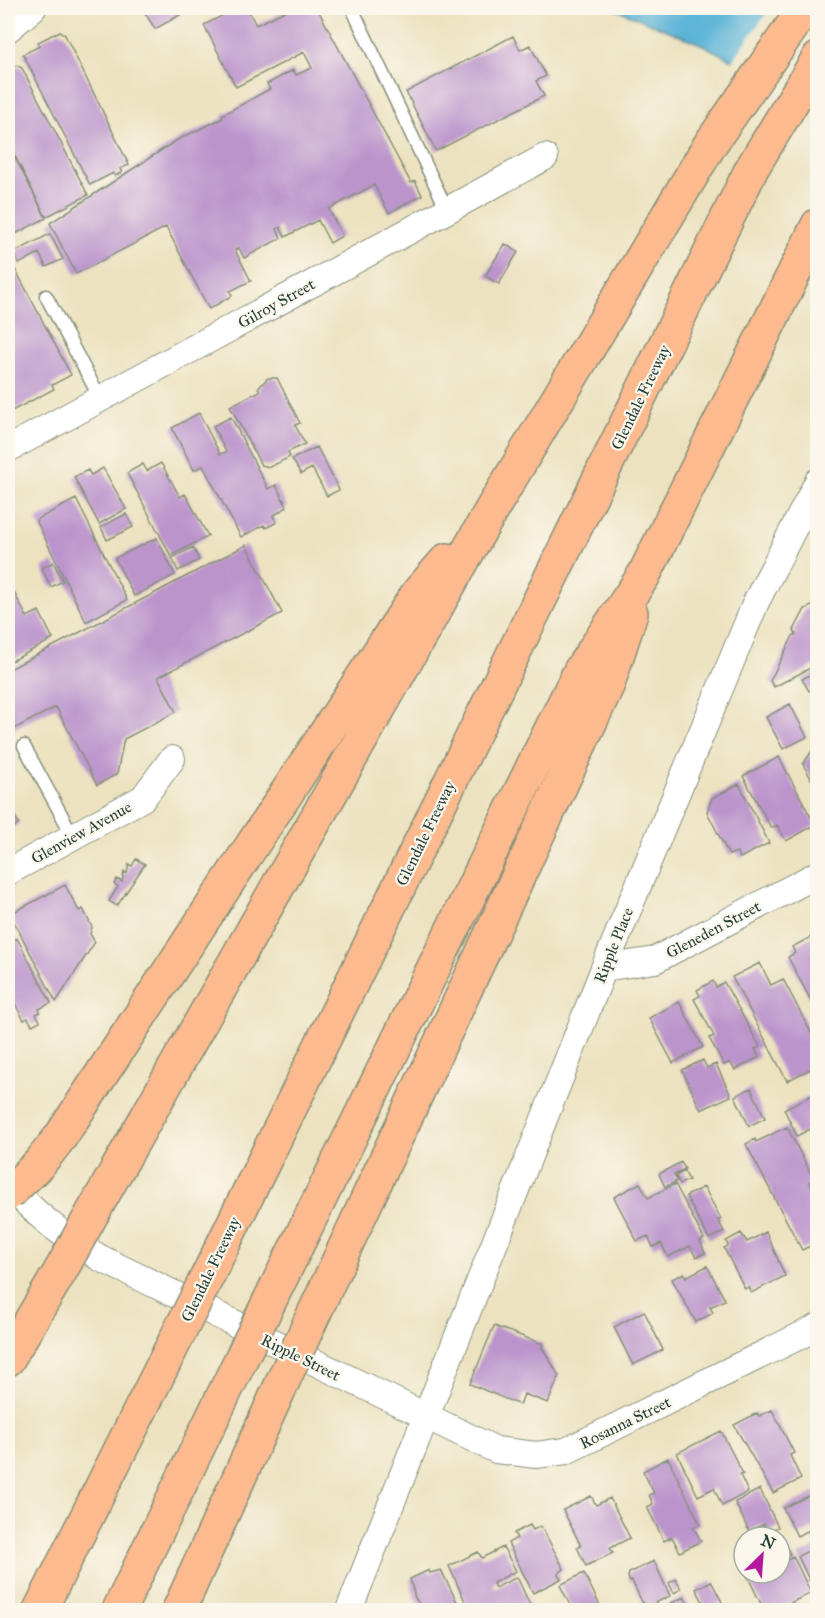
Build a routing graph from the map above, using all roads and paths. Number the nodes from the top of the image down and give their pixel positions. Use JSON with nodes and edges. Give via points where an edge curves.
{"nodes":[{"id":1,"x":34,"y":8,"type":"edge"},
{"id":2,"x":352,"y":8,"type":"edge"},
{"id":3,"x":805,"y":8,"type":"edge"},
{"id":4,"x":8,"y":29,"type":"edge"},
{"id":5,"x":818,"y":59,"type":"edge"},
{"id":6,"x":545,"y":157,"type":"dead end"},
{"id":7,"x":447,"y":210,"type":"junction"},
{"id":8,"x":818,"y":225,"type":"edge"},
{"id":9,"x":46,"y":296,"type":"dead end"},
{"id":10,"x":100,"y":398,"type":"junction"},
{"id":11,"x":8,"y":449,"type":"edge"},
{"id":12,"x":818,"y":481,"type":"edge"},
{"id":13,"x":492,"y":509,"type":"junction"},
{"id":14,"x":644,"y":574,"type":"junction"},
{"id":15,"x":24,"y":746,"type":"dead end"},
{"id":16,"x":172,"y":759,"type":"dead end"},
{"id":17,"x":73,"y":836,"type":"junction"},
{"id":18,"x":8,"y":872,"type":"edge"},
{"id":19,"x":818,"y":874,"type":"edge"},
{"id":20,"x":604,"y":968,"type":"junction"},
{"id":21,"x":8,"y":1182,"type":"edge"},
{"id":22,"x":8,"y":1194,"type":"edge"},
{"id":23,"x":818,"y":1327,"type":"edge"},
{"id":24,"x":8,"y":1359,"type":"edge"},
{"id":25,"x":425,"y":1417,"type":"junction"},
{"id":26,"x":40,"y":1611,"type":"edge"},
{"id":27,"x":119,"y":1611,"type":"edge"},
{"id":28,"x":179,"y":1611,"type":"edge"},
{"id":29,"x":349,"y":1611,"type":"edge"}],
"edges":[{"from":1,"to":4,"type":"street"},
{"from":2,"to":7,"type":"lane"},
{"from":3,"to":13,"type":"highway","via":[[711,143]]},
{"from":5,"to":26,"type":"highway","name":"Glendale Freeway","bridge":true,"via":[[752,168]]},
{"from":6,"to":7,"type":"street","name":"Gilroy Street"},
{"from":7,"to":10,"type":"street","name":"Gilroy Street"},
{"from":8,"to":14,"type":"highway"},
{"from":9,"to":10,"type":"lane"},
{"from":10,"to":11,"type":"street","name":"Gilroy Street"},
{"from":12,"to":20,"type":"street","name":"Ripple Place","via":[[756,602]]},
{"from":13,"to":22,"type":"highway","bridge":true,"via":[[418,593],[61,1136]]},
{"from":13,"to":24,"type":"highway","bridge":true},
{"from":14,"to":27,"type":"highway","bridge":true,"via":[[580,671]]},
{"from":14,"to":28,"type":"highway","bridge":true,"via":[[608,684]]},
{"from":15,"to":17,"type":"lane"},
{"from":16,"to":17,"type":"street","name":"Glenview Avenue","via":[[143,798]]},
{"from":17,"to":18,"type":"street","name":"Glenview Avenue"},
{"from":19,"to":20,"type":"street","name":"Gleneden Street","via":[[655,960]]},
{"from":20,"to":25,"type":"street","name":"Ripple Place"},
{"from":21,"to":25,"type":"street","name":"Ripple Street","via":[[50,1227],[100,1258]]},
{"from":23,"to":25,"type":"street","name":"Rosanna Street","via":[[566,1451],[536,1455],[496,1450]]},
{"from":25,"to":29,"type":"street"}]}
